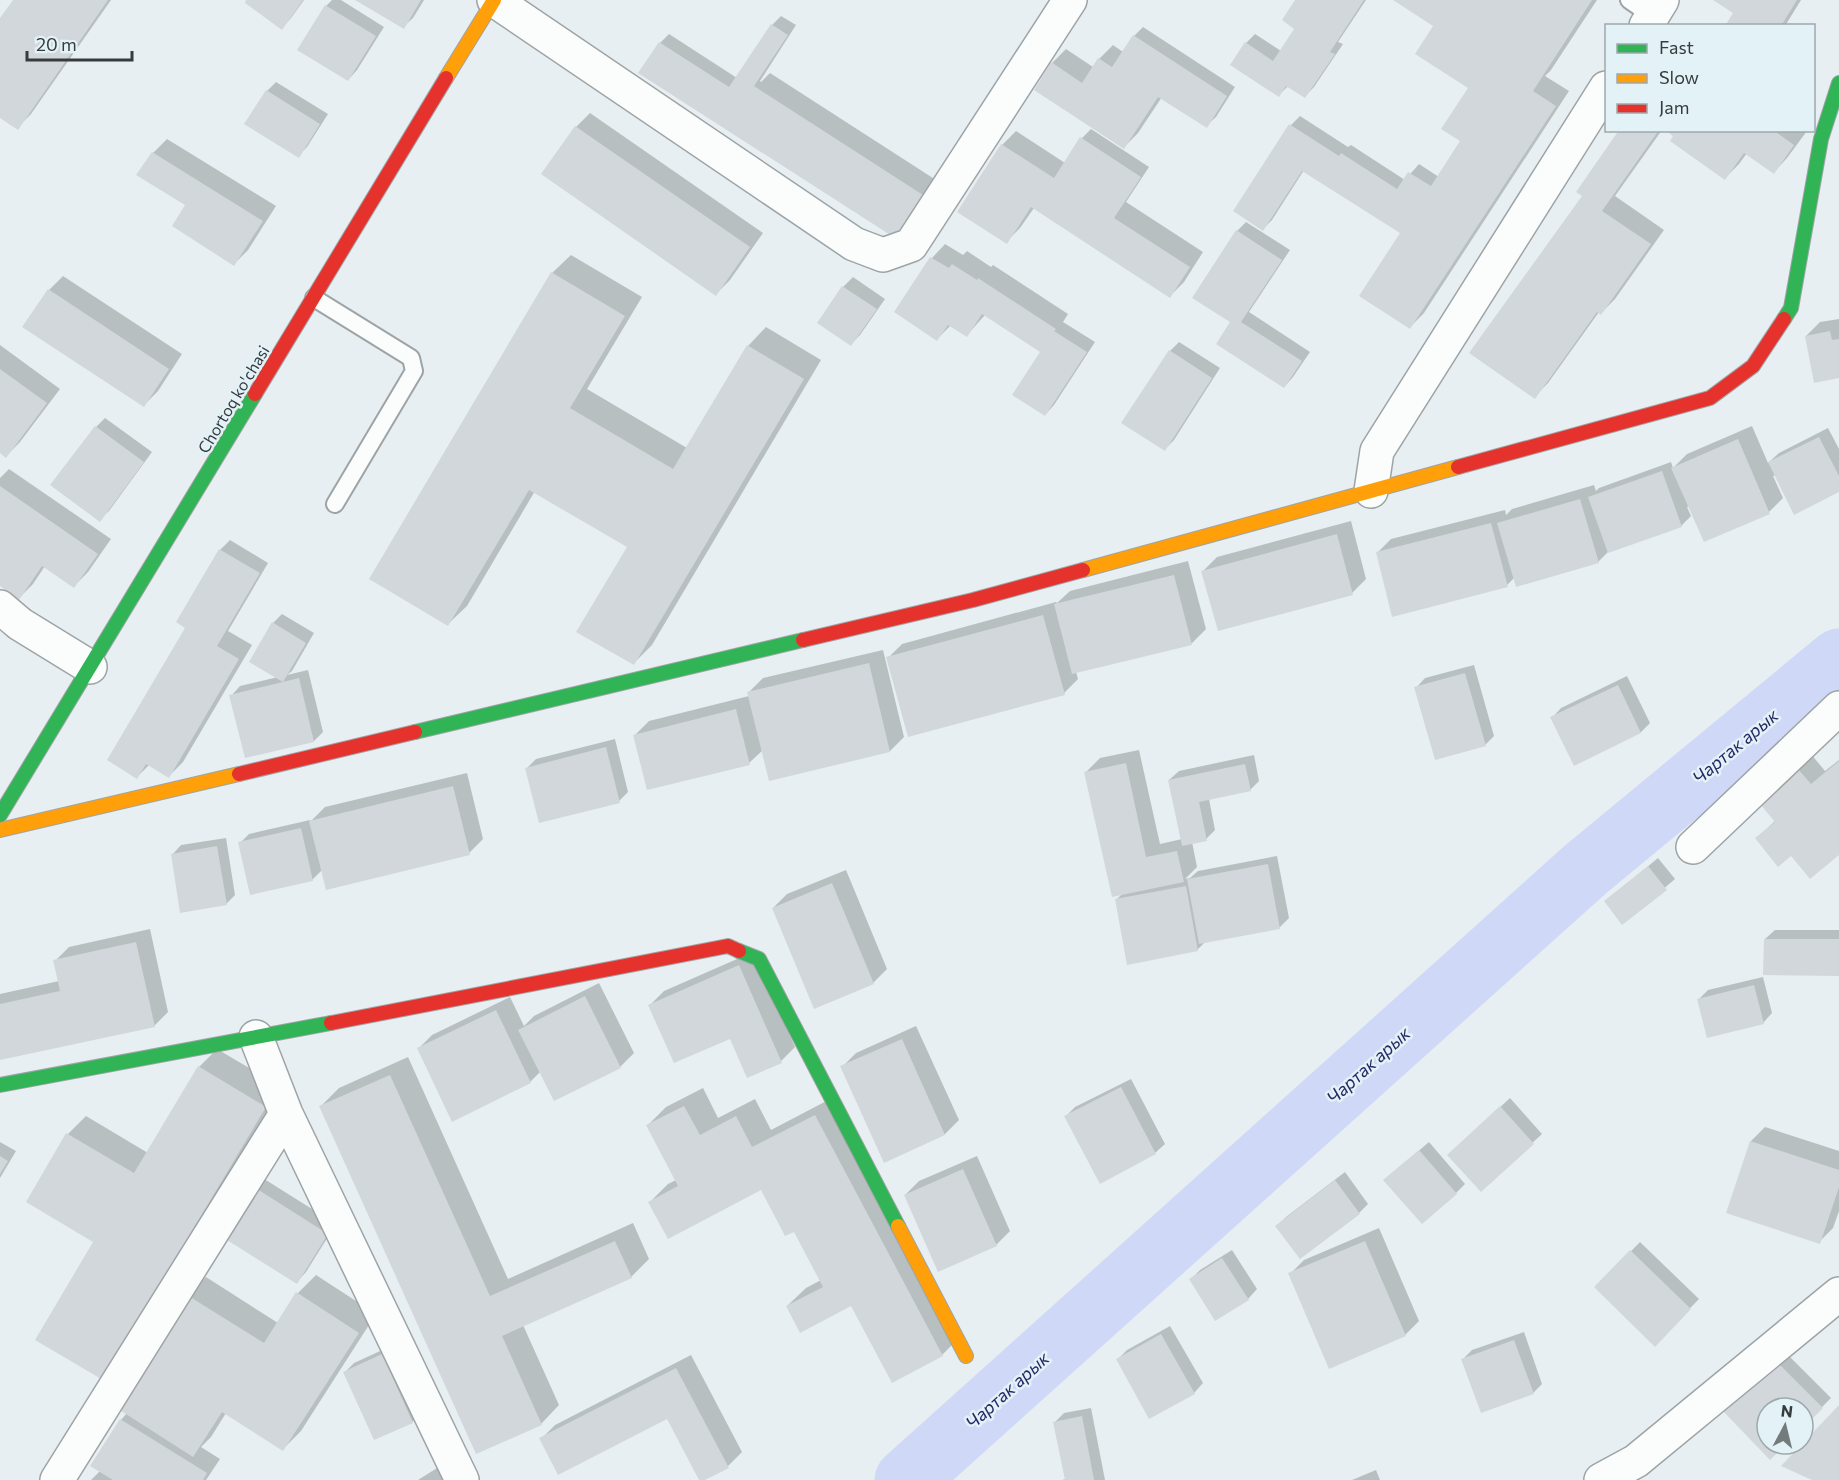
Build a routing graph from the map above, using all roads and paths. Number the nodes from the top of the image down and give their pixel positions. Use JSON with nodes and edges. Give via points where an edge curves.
{"nodes":[{"id":1,"x":494,"y":0,"type":"edge"},
{"id":2,"x":1070,"y":0,"type":"edge"},
{"id":3,"x":1839,"y":83,"type":"edge"},
{"id":4,"x":1605,"y":90,"type":"edge"},
{"id":5,"x":314,"y":298,"type":"junction"},
{"id":6,"x":1371,"y":491,"type":"junction"},
{"id":7,"x":335,"y":504,"type":"dead end"},
{"id":8,"x":0,"y":607,"type":"edge"},
{"id":9,"x":90,"y":667,"type":"junction"},
{"id":10,"x":1839,"y":708,"type":"edge"},
{"id":11,"x":0,"y":815,"type":"edge"},
{"id":12,"x":0,"y":830,"type":"edge"},
{"id":13,"x":1693,"y":847,"type":"dead end"},
{"id":14,"x":256,"y":1037,"type":"junction"},
{"id":15,"x":0,"y":1085,"type":"edge"},
{"id":16,"x":285,"y":1114,"type":"junction"},
{"id":17,"x":1839,"y":1294,"type":"edge"},
{"id":18,"x":966,"y":1356,"type":"dead end"},
{"id":19,"x":57,"y":1480,"type":"edge"},
{"id":20,"x":462,"y":1480,"type":"edge"},
{"id":21,"x":1601,"y":1480,"type":"edge"}],
"edges":[{"from":1,"to":2,"type":"street","via":[[854,244],[883,255],[911,245]]},
{"from":1,"to":5,"type":"street","name":"Chortoq ko'chasi"},
{"from":3,"to":6,"type":"street","via":[[1821,139],[1791,308],[1753,366],[1710,398]]},
{"from":4,"to":6,"type":"street","via":[[1377,451]]},
{"from":5,"to":7,"type":"lane","via":[[411,358],[414,371]]},
{"from":5,"to":9,"type":"street","name":"Chortoq ko'chasi"},
{"from":6,"to":12,"type":"street","via":[[973,600]]},
{"from":8,"to":9,"type":"street","via":[[20,624]]},
{"from":9,"to":11,"type":"street","name":"Chortoq ko'chasi"},
{"from":10,"to":13,"type":"street"},
{"from":14,"to":15,"type":"street"},
{"from":14,"to":16,"type":"street"},
{"from":14,"to":18,"type":"street","via":[[728,946],[759,959]]},
{"from":16,"to":19,"type":"street"},
{"from":16,"to":20,"type":"street"},
{"from":17,"to":21,"type":"street","via":[[1636,1461]]}]}
